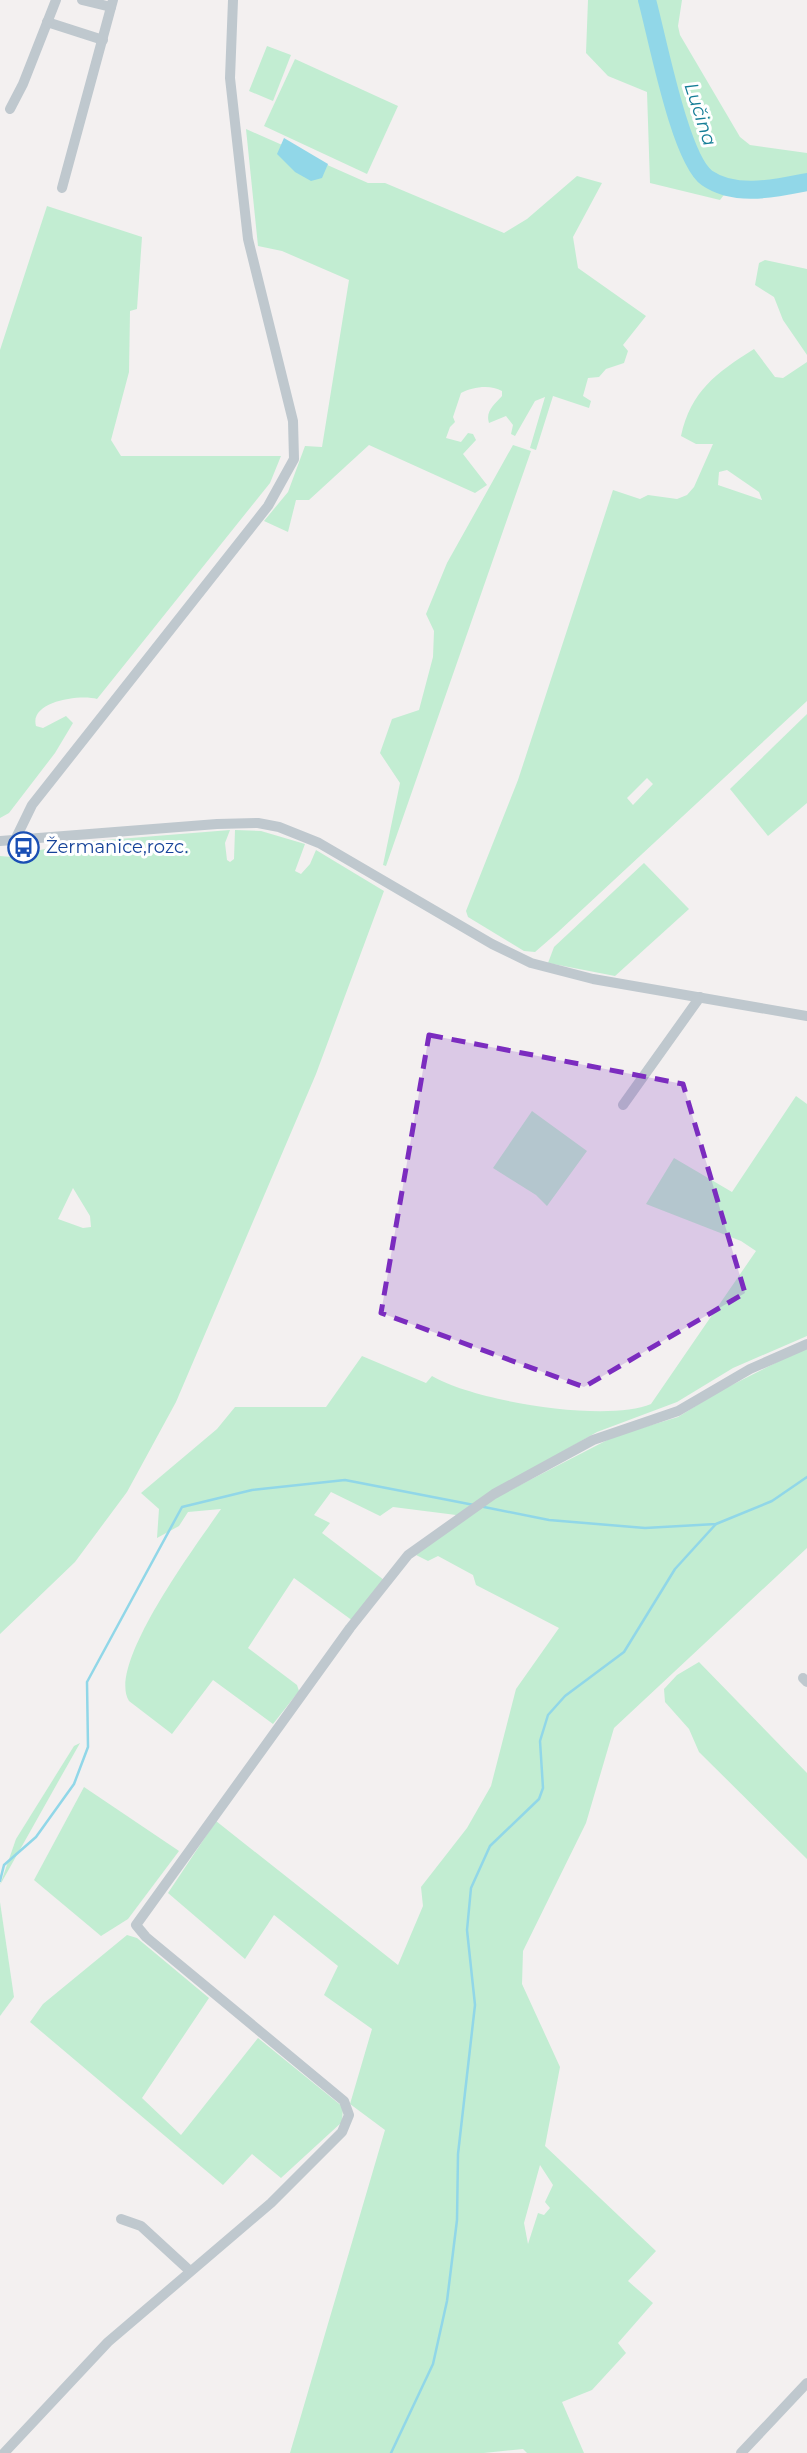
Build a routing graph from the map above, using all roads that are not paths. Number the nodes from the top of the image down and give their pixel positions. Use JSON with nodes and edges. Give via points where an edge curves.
{"nodes":[{"id":1,"x":56,"y":0,"type":"edge"},
{"id":2,"x":82,"y":0,"type":"edge"},
{"id":3,"x":233,"y":0,"type":"edge"},
{"id":4,"x":112,"y":3,"type":"edge"},
{"id":5,"x":47,"y":22,"type":"junction"},
{"id":6,"x":103,"y":40,"type":"junction"},
{"id":7,"x":10,"y":109,"type":"dead end"},
{"id":8,"x":62,"y":188,"type":"dead end"},
{"id":9,"x":15,"y":840,"type":"junction"},
{"id":10,"x":0,"y":841,"type":"edge"},
{"id":11,"x":699,"y":997,"type":"junction"},
{"id":12,"x":807,"y":1016,"type":"edge"},
{"id":13,"x":623,"y":1105,"type":"dead end"},
{"id":14,"x":807,"y":1344,"type":"edge"},
{"id":15,"x":121,"y":2219,"type":"dead end"},
{"id":16,"x":190,"y":2271,"type":"junction"},
{"id":17,"x":805,"y":2389,"type":"edge"},
{"id":18,"x":4,"y":2453,"type":"edge"},
{"id":19,"x":741,"y":2453,"type":"edge"}],
"edges":[{"from":1,"to":5,"type":"street"},
{"from":2,"to":4,"type":"street"},
{"from":3,"to":9,"type":"street","via":[[230,78],[248,239],[293,421],[294,459],[268,506],[32,805]]},
{"from":4,"to":6,"type":"street"},
{"from":5,"to":6,"type":"street"},
{"from":5,"to":7,"type":"street"},
{"from":6,"to":8,"type":"street"},
{"from":9,"to":10,"type":"street"},
{"from":9,"to":11,"type":"street","via":[[217,824],[279,827],[319,843],[531,963]]},
{"from":11,"to":12,"type":"street"},
{"from":11,"to":13,"type":"street"},
{"from":14,"to":16,"type":"street","via":[[750,1369],[678,1411],[593,1440],[494,1494],[408,1555],[144,1912],[136,1925],[146,1937],[344,2101],[349,2115],[342,2132],[271,2203]]},
{"from":15,"to":16,"type":"street","via":[[141,2225]]},
{"from":16,"to":18,"type":"street","via":[[108,2342]]},
{"from":17,"to":19,"type":"street"}]}
